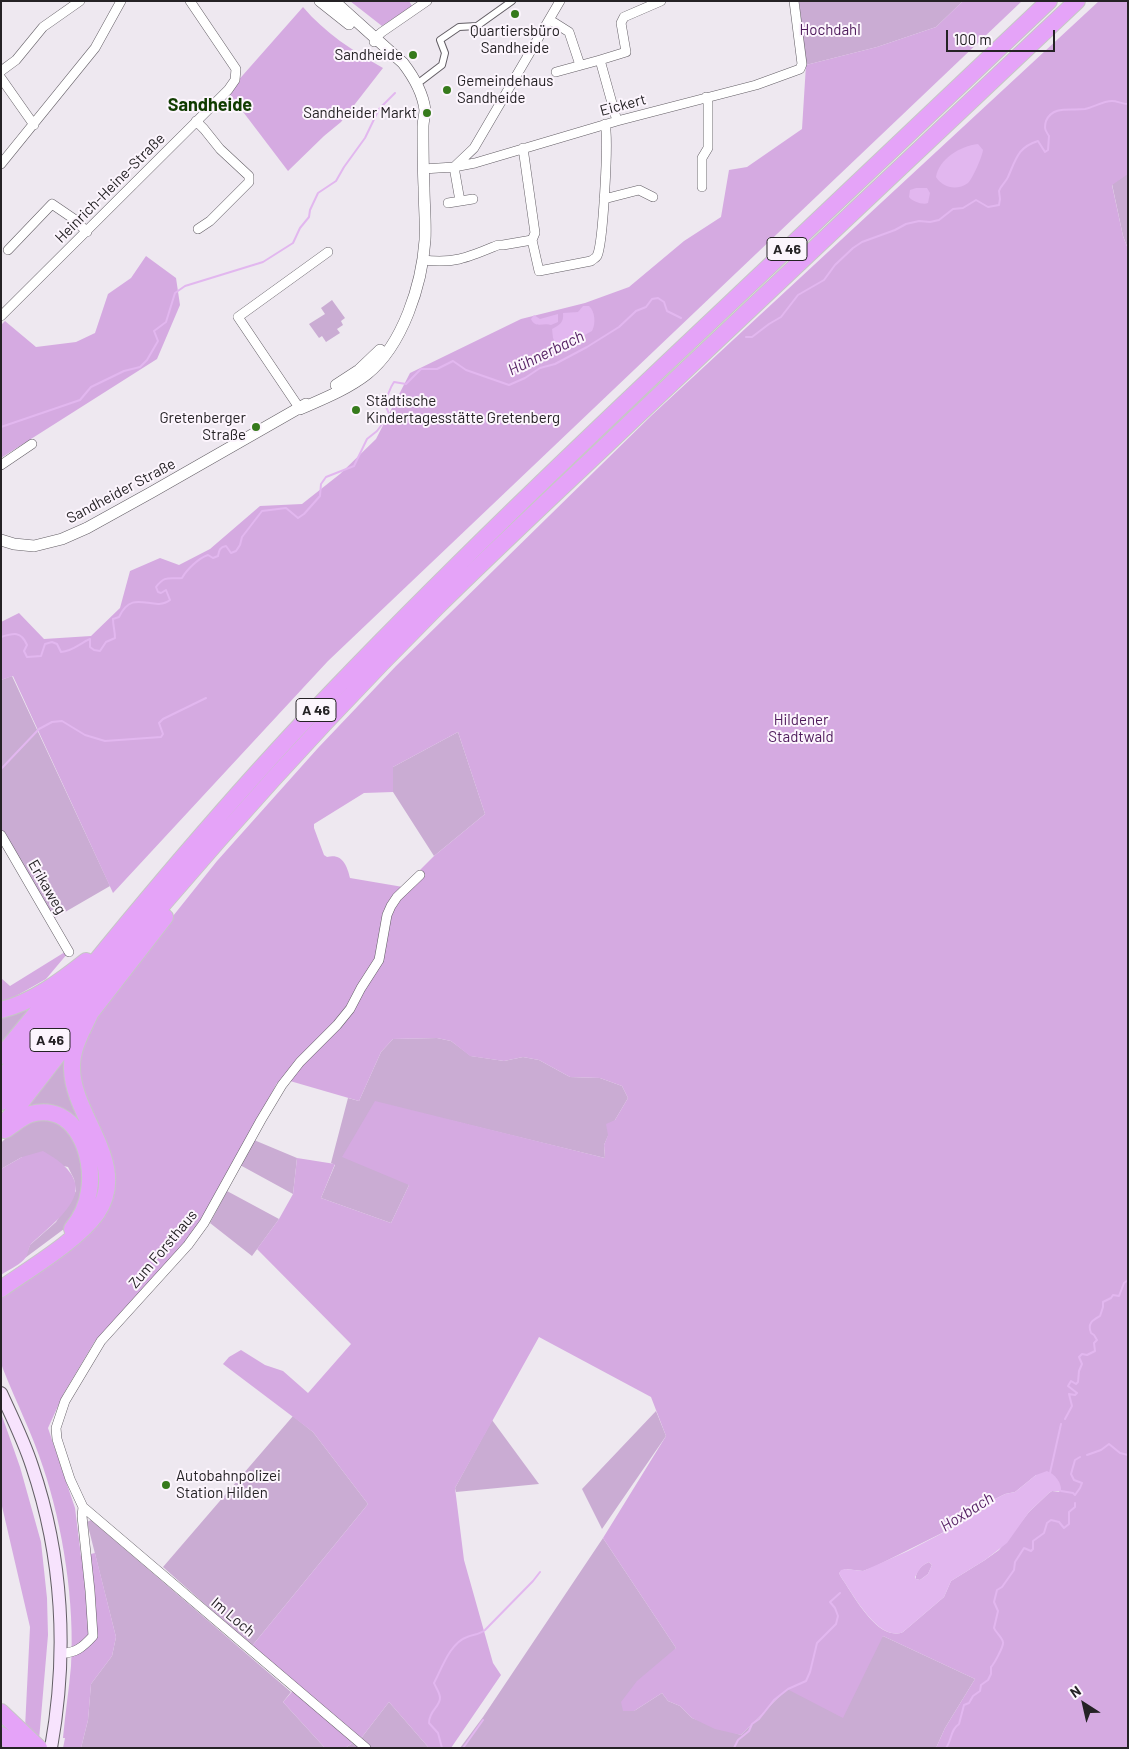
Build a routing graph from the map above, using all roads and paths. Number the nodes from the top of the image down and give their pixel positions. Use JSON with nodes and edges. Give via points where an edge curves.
{"nodes":[{"id":1,"x":80,"y":1,"type":"edge"},
{"id":2,"x":121,"y":1,"type":"edge"},
{"id":3,"x":190,"y":1,"type":"edge"},
{"id":4,"x":320,"y":1,"type":"edge"},
{"id":5,"x":334,"y":1,"type":"edge"},
{"id":6,"x":427,"y":1,"type":"edge"},
{"id":7,"x":512,"y":1,"type":"edge"},
{"id":8,"x":560,"y":1,"type":"edge"},
{"id":9,"x":660,"y":1,"type":"edge"},
{"id":10,"x":794,"y":1,"type":"edge"},
{"id":11,"x":1049,"y":1,"type":"edge"},
{"id":12,"x":1077,"y":1,"type":"edge"},
{"id":13,"x":550,"y":20,"type":"junction"},
{"id":14,"x":375,"y":40,"type":"junction"},
{"id":15,"x":600,"y":60,"type":"junction"},
{"id":16,"x":580,"y":65,"type":"junction"},
{"id":17,"x":1,"y":71,"type":"edge"},
{"id":18,"x":556,"y":72,"type":"dead end"},
{"id":19,"x":1,"y":78,"type":"edge"},
{"id":20,"x":420,"y":81,"type":"dead end"},
{"id":21,"x":706,"y":97,"type":"junction"},
{"id":22,"x":196,"y":121,"type":"junction"},
{"id":23,"x":618,"y":121,"type":"junction"},
{"id":24,"x":605,"y":124,"type":"junction"},
{"id":25,"x":34,"y":125,"type":"junction"},
{"id":26,"x":523,"y":148,"type":"junction"},
{"id":27,"x":1,"y":164,"type":"edge"},
{"id":28,"x":454,"y":167,"type":"junction"},
{"id":29,"x":423,"y":169,"type":"junction"},
{"id":30,"x":702,"y":187,"type":"dead end"},
{"id":31,"x":653,"y":197,"type":"dead end"},
{"id":32,"x":473,"y":199,"type":"dead end"},
{"id":33,"x":604,"y":199,"type":"junction"},
{"id":34,"x":460,"y":201,"type":"junction"},
{"id":35,"x":448,"y":203,"type":"dead end"},
{"id":36,"x":198,"y":229,"type":"dead end"},
{"id":37,"x":87,"y":232,"type":"junction"},
{"id":38,"x":532,"y":240,"type":"junction"},
{"id":39,"x":8,"y":250,"type":"dead end"},
{"id":40,"x":328,"y":252,"type":"dead end"},
{"id":41,"x":423,"y":260,"type":"junction"},
{"id":42,"x":1,"y":316,"type":"edge"},
{"id":43,"x":300,"y":409,"type":"junction"},
{"id":44,"x":32,"y":444,"type":"dead end"},
{"id":45,"x":1,"y":465,"type":"edge"},
{"id":46,"x":1,"y":540,"type":"edge"},
{"id":47,"x":1,"y":835,"type":"edge"},
{"id":48,"x":420,"y":875,"type":"dead end"},
{"id":49,"x":184,"y":879,"type":"junction"},
{"id":50,"x":118,"y":933,"type":"junction"},
{"id":51,"x":69,"y":952,"type":"dead end"},
{"id":52,"x":66,"y":977,"type":"junction"},
{"id":53,"x":1,"y":1010,"type":"edge"},
{"id":54,"x":91,"y":1012,"type":"junction"},
{"id":55,"x":1,"y":1056,"type":"edge"},
{"id":56,"x":1,"y":1080,"type":"edge"},
{"id":57,"x":1,"y":1102,"type":"edge"},
{"id":58,"x":1,"y":1128,"type":"edge"},
{"id":59,"x":1,"y":1133,"type":"edge"},
{"id":60,"x":1,"y":1280,"type":"edge"},
{"id":61,"x":1,"y":1289,"type":"edge"},
{"id":62,"x":1,"y":1393,"type":"edge"},
{"id":63,"x":83,"y":1507,"type":"junction"},
{"id":64,"x":60,"y":1653,"type":"junction"},
{"id":65,"x":1,"y":1712,"type":"edge"},
{"id":66,"x":1,"y":1735,"type":"edge"},
{"id":67,"x":18,"y":1748,"type":"edge"},
{"id":68,"x":39,"y":1748,"type":"edge"},
{"id":69,"x":50,"y":1748,"type":"edge"},
{"id":70,"x":366,"y":1748,"type":"edge"}],
"edges":[{"from":1,"to":17,"type":"street","via":[[43,27],[16,60]]},
{"from":2,"to":25,"type":"street","via":[[94,48]]},
{"from":3,"to":22,"type":"street","name":"Heinrich-Heine-Straße","via":[[236,69],[235,80],[228,90]]},
{"from":4,"to":14,"type":"street","name":"Sandheider Straße"},
{"from":5,"to":14,"type":"street","name":"Sandheider Straße"},
{"from":6,"to":14,"type":"street"},
{"from":7,"to":20,"type":"street","via":[[476,26],[459,27],[440,40],[445,53],[442,65]]},
{"from":8,"to":13,"type":"street"},
{"from":9,"to":15,"type":"street","via":[[624,16],[621,23],[626,52]]},
{"from":10,"to":21,"type":"street","name":"Eickert","via":[[802,64],[800,70]]},
{"from":11,"to":50,"type":"highway","number":"A 46","via":[[532,491],[424,598],[270,759]]},
{"from":12,"to":49,"type":"highway","number":"A 46","via":[[435,609],[320,729]]},
{"from":13,"to":16,"type":"street","via":[[569,32]]},
{"from":13,"to":28,"type":"street","via":[[474,148]]},
{"from":14,"to":29,"type":"street","name":"Sandheider Straße","via":[[403,63],[422,99],[425,111]]},
{"from":15,"to":16,"type":"street"},
{"from":15,"to":23,"type":"street"},
{"from":16,"to":18,"type":"street"},
{"from":19,"to":25,"type":"street"},
{"from":21,"to":23,"type":"street","name":"Eickert"},
{"from":21,"to":30,"type":"street","via":[[708,148],[702,158]]},
{"from":22,"to":36,"type":"street","via":[[249,176],[249,182]]},
{"from":22,"to":37,"type":"street","name":"Heinrich-Heine-Straße"},
{"from":23,"to":24,"type":"street","name":"Eickert"},
{"from":24,"to":26,"type":"street","name":"Eickert"},
{"from":24,"to":33,"type":"street"},
{"from":25,"to":27,"type":"street"},
{"from":26,"to":28,"type":"street","name":"Eickert"},
{"from":26,"to":38,"type":"street","via":[[535,233]]},
{"from":28,"to":29,"type":"street","name":"Eickert"},
{"from":28,"to":34,"type":"street"},
{"from":29,"to":41,"type":"street","name":"Sandheider Straße"},
{"from":31,"to":33,"type":"street","via":[[639,190]]},
{"from":32,"to":34,"type":"street"},
{"from":33,"to":38,"type":"street","via":[[598,255],[591,261],[539,271]]},
{"from":34,"to":35,"type":"street"},
{"from":37,"to":39,"type":"street","via":[[52,204]]},
{"from":37,"to":42,"type":"street","name":"Heinrich-Heine-Straße"},
{"from":38,"to":41,"type":"street","via":[[498,245],[462,260]]},
{"from":40,"to":43,"type":"street","via":[[238,317]]},
{"from":41,"to":43,"type":"street","name":"Sandheider Straße","via":[[408,316],[397,338],[373,368],[355,382]]},
{"from":43,"to":46,"type":"street","name":"Sandheider Straße","via":[[62,539],[34,546]]},
{"from":44,"to":45,"type":"street"},
{"from":47,"to":51,"type":"street","name":"Erikaweg"},
{"from":48,"to":63,"type":"street","name":"Zum Forsthaus","via":[[391,906],[379,960],[350,1009],[282,1085],[204,1223],[101,1341],[65,1401],[56,1428],[57,1439]]},
{"from":49,"to":54,"type":"highway","via":[[166,915]]},
{"from":49,"to":57,"type":"highway","number":"A 46"},
{"from":50,"to":52,"type":"highway"},
{"from":50,"to":56,"type":"highway","number":"A 46"},
{"from":52,"to":53,"type":"highway","via":[[30,999]]},
{"from":52,"to":55,"type":"highway"},
{"from":54,"to":58,"type":"highway"},
{"from":54,"to":61,"type":"highway","via":[[79,1037],[72,1066],[76,1093],[104,1156],[107,1171],[104,1198],[87,1225]]},
{"from":59,"to":60,"type":"highway","via":[[30,1114],[49,1113],[64,1119],[82,1138],[90,1178],[85,1208],[70,1232]]},
{"from":62,"to":64,"type":"main road","via":[[27,1453],[44,1508],[57,1576]]},
{"from":63,"to":64,"type":"street","name":"Zum Forsthaus","via":[[92,1636],[83,1648],[69,1654]]},
{"from":63,"to":70,"type":"street","name":"Im Loch"},
{"from":64,"to":69,"type":"main road"},
{"from":65,"to":68,"type":"highway"},
{"from":66,"to":67,"type":"highway"}]}
